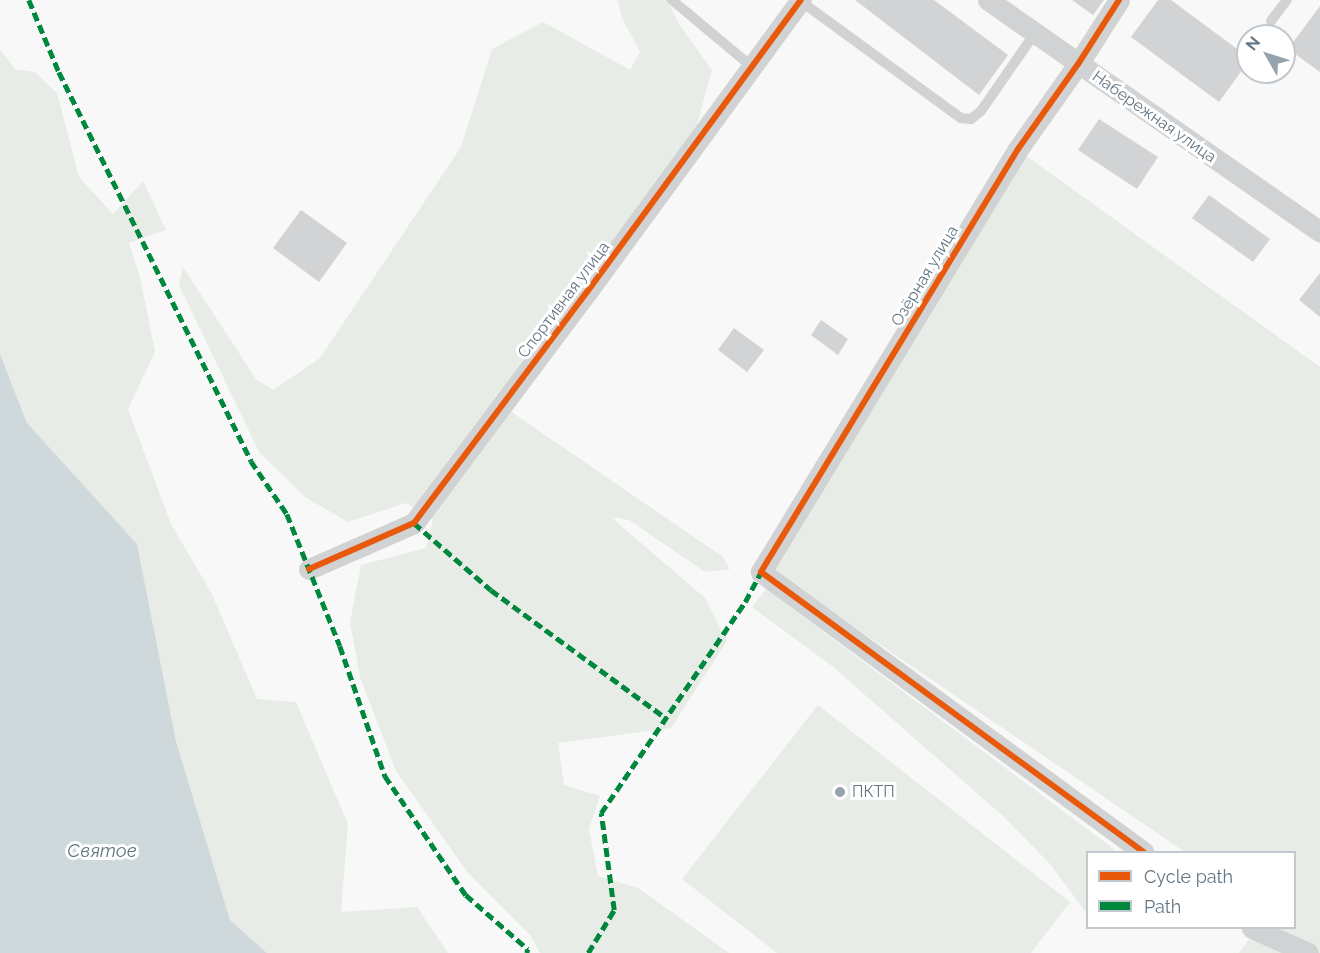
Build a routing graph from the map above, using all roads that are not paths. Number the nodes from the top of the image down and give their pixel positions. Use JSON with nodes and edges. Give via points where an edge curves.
{"nodes":[{"id":1,"x":672,"y":0,"type":"edge"},
{"id":2,"x":800,"y":0,"type":"edge"},
{"id":3,"x":988,"y":0,"type":"edge"},
{"id":4,"x":1119,"y":0,"type":"edge"},
{"id":5,"x":1287,"y":0,"type":"edge"},
{"id":6,"x":1271,"y":21,"type":"dead end"},
{"id":7,"x":1035,"y":33,"type":"junction"},
{"id":8,"x":1078,"y":64,"type":"junction"},
{"id":9,"x":752,"y":67,"type":"junction"},
{"id":10,"x":1320,"y":232,"type":"edge"},
{"id":11,"x":309,"y":569,"type":"dead end"},
{"id":12,"x":1143,"y":851,"type":"edge"},
{"id":13,"x":1256,"y":929,"type":"edge"},
{"id":14,"x":1308,"y":953,"type":"edge"}],
"edges":[{"from":1,"to":9,"type":"lane"},
{"from":2,"to":7,"type":"lane","via":[[961,118],[971,119],[981,111]]},
{"from":2,"to":9,"type":"street","name":"Спортивная улица"},
{"from":3,"to":7,"type":"street","name":"Набережная улица"},
{"from":4,"to":8,"type":"street","name":"Озёрная улица"},
{"from":5,"to":6,"type":"lane"},
{"from":7,"to":8,"type":"street","name":"Набережная улица"},
{"from":8,"to":10,"type":"street","name":"Набережная улица"},
{"from":8,"to":12,"type":"street","name":"Озёрная улица","via":[[1018,148],[761,572]]},
{"from":9,"to":11,"type":"street","name":"Спортивная улица","via":[[414,523]]},
{"from":13,"to":14,"type":"street"}]}
